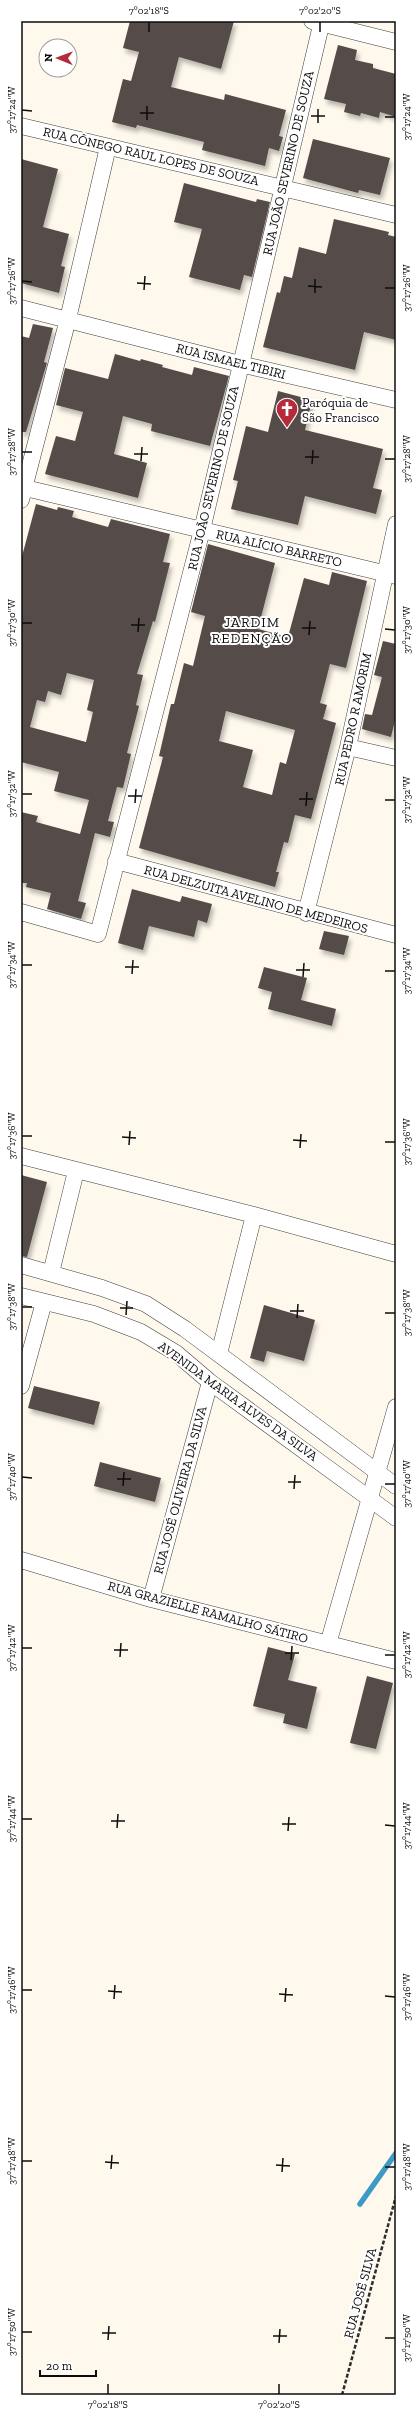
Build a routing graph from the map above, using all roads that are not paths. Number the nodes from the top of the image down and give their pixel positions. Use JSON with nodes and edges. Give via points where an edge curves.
{"nodes":[{"id":1,"x":318,"y":22,"type":"edge"},
{"id":2,"x":396,"y":42,"type":"edge"},
{"id":3,"x":21,"y":126,"type":"edge"},
{"id":4,"x":108,"y":147,"type":"junction"},
{"id":5,"x":281,"y":186,"type":"junction"},
{"id":6,"x":396,"y":215,"type":"edge"},
{"id":7,"x":21,"y":308,"type":"edge"},
{"id":8,"x":68,"y":320,"type":"junction"},
{"id":9,"x":240,"y":364,"type":"junction"},
{"id":10,"x":396,"y":400,"type":"edge"},
{"id":11,"x":22,"y":492,"type":"edge"},
{"id":12,"x":396,"y":524,"type":"edge"},
{"id":13,"x":202,"y":530,"type":"junction"},
{"id":14,"x":390,"y":575,"type":"edge"},
{"id":15,"x":348,"y":747,"type":"junction"},
{"id":16,"x":396,"y":758,"type":"edge"},
{"id":17,"x":116,"y":861,"type":"junction"},
{"id":18,"x":21,"y":912,"type":"edge"},
{"id":19,"x":306,"y":913,"type":"junction"},
{"id":20,"x":396,"y":935,"type":"edge"},
{"id":21,"x":21,"y":1156,"type":"edge"},
{"id":22,"x":76,"y":1171,"type":"junction"},
{"id":23,"x":254,"y":1215,"type":"junction"},
{"id":24,"x":396,"y":1254,"type":"edge"},
{"id":25,"x":21,"y":1265,"type":"edge"},
{"id":26,"x":51,"y":1273,"type":"junction"},
{"id":27,"x":21,"y":1296,"type":"edge"},
{"id":28,"x":44,"y":1302,"type":"junction"},
{"id":29,"x":219,"y":1354,"type":"junction"},
{"id":30,"x":210,"y":1382,"type":"junction"},
{"id":31,"x":21,"y":1386,"type":"edge"},
{"id":32,"x":396,"y":1407,"type":"edge"},
{"id":33,"x":378,"y":1472,"type":"junction"},
{"id":34,"x":396,"y":1486,"type":"edge"},
{"id":35,"x":370,"y":1499,"type":"junction"},
{"id":36,"x":396,"y":1518,"type":"edge"},
{"id":37,"x":21,"y":1560,"type":"edge"},
{"id":38,"x":151,"y":1598,"type":"junction"},
{"id":39,"x":328,"y":1644,"type":"junction"},
{"id":40,"x":396,"y":1662,"type":"edge"}],
"edges":[{"from":1,"to":2,"type":"street"},
{"from":1,"to":5,"type":"street","name":"RUA JOÃO SEVERINO DE SOUZA"},
{"from":3,"to":4,"type":"street","name":"RUA CÔNEGO RAUL LOPES DE SOUZA"},
{"from":4,"to":5,"type":"street","name":"RUA CÔNEGO RAUL LOPES DE SOUZA"},
{"from":4,"to":8,"type":"street"},
{"from":5,"to":6,"type":"street","name":"RUA CÔNEGO RAUL LOPES DE SOUZA"},
{"from":5,"to":9,"type":"street","name":"RUA JOÃO SEVERINO DE SOUZA"},
{"from":7,"to":8,"type":"street","name":"RUA ISMAEL TIBIRI"},
{"from":8,"to":9,"type":"street","name":"RUA ISMAEL TIBIRI"},
{"from":8,"to":11,"type":"street"},
{"from":9,"to":10,"type":"street","name":"RUA ISMAEL TIBIRI"},
{"from":9,"to":13,"type":"street","name":"RUA JOÃO SEVERINO DE SOUZA"},
{"from":11,"to":13,"type":"street","name":"RUA ALÍCIO BARRETO"},
{"from":12,"to":14,"type":"street","name":"RUA PEDRO R AMORIM"},
{"from":13,"to":14,"type":"street","name":"RUA ALÍCIO BARRETO"},
{"from":13,"to":17,"type":"street","name":"RUA JOÃO SEVERINO DE SOUZA"},
{"from":14,"to":15,"type":"street","name":"RUA PEDRO R AMORIM"},
{"from":15,"to":16,"type":"street"},
{"from":15,"to":19,"type":"street","name":"RUA PEDRO R AMORIM"},
{"from":17,"to":18,"type":"street","name":"RUA JOÃO SEVERINO DE SOUZA","via":[[98,934]]},
{"from":17,"to":19,"type":"street","name":"RUA DELZUITA AVELINO DE MEDEIROS"},
{"from":19,"to":20,"type":"street","name":"RUA DELZUITA AVELINO DE MEDEIROS"},
{"from":21,"to":22,"type":"street"},
{"from":22,"to":23,"type":"street"},
{"from":22,"to":26,"type":"street"},
{"from":23,"to":24,"type":"street"},
{"from":23,"to":29,"type":"street"},
{"from":25,"to":26,"type":"street","name":"AVENIDA MARIA ALVES DA SILVA"},
{"from":26,"to":29,"type":"street","name":"AVENIDA MARIA ALVES DA SILVA","via":[[146,1304]]},
{"from":27,"to":28,"type":"street","name":"AVENIDA MARIA ALVES DA SILVA"},
{"from":28,"to":30,"type":"street","name":"AVENIDA MARIA ALVES DA SILVA","via":[[94,1314],[141,1332],[176,1353]]},
{"from":28,"to":31,"type":"street"},
{"from":29,"to":33,"type":"street","name":"AVENIDA MARIA ALVES DA SILVA"},
{"from":30,"to":35,"type":"street","name":"AVENIDA MARIA ALVES DA SILVA"},
{"from":30,"to":38,"type":"street","name":"RUA JOSÉ OLIVEIRA DA SILVA"},
{"from":32,"to":33,"type":"street"},
{"from":33,"to":34,"type":"street","name":"AVENIDA MARIA ALVES DA SILVA"},
{"from":33,"to":35,"type":"street"},
{"from":35,"to":36,"type":"street","name":"AVENIDA MARIA ALVES DA SILVA"},
{"from":35,"to":39,"type":"street"},
{"from":37,"to":38,"type":"street","name":"RUA GRAZIELLE RAMALHO SÁTIRO"},
{"from":38,"to":39,"type":"street","name":"RUA GRAZIELLE RAMALHO SÁTIRO"},
{"from":39,"to":40,"type":"street","name":"RUA GRAZIELLE RAMALHO SÁTIRO"}]}
